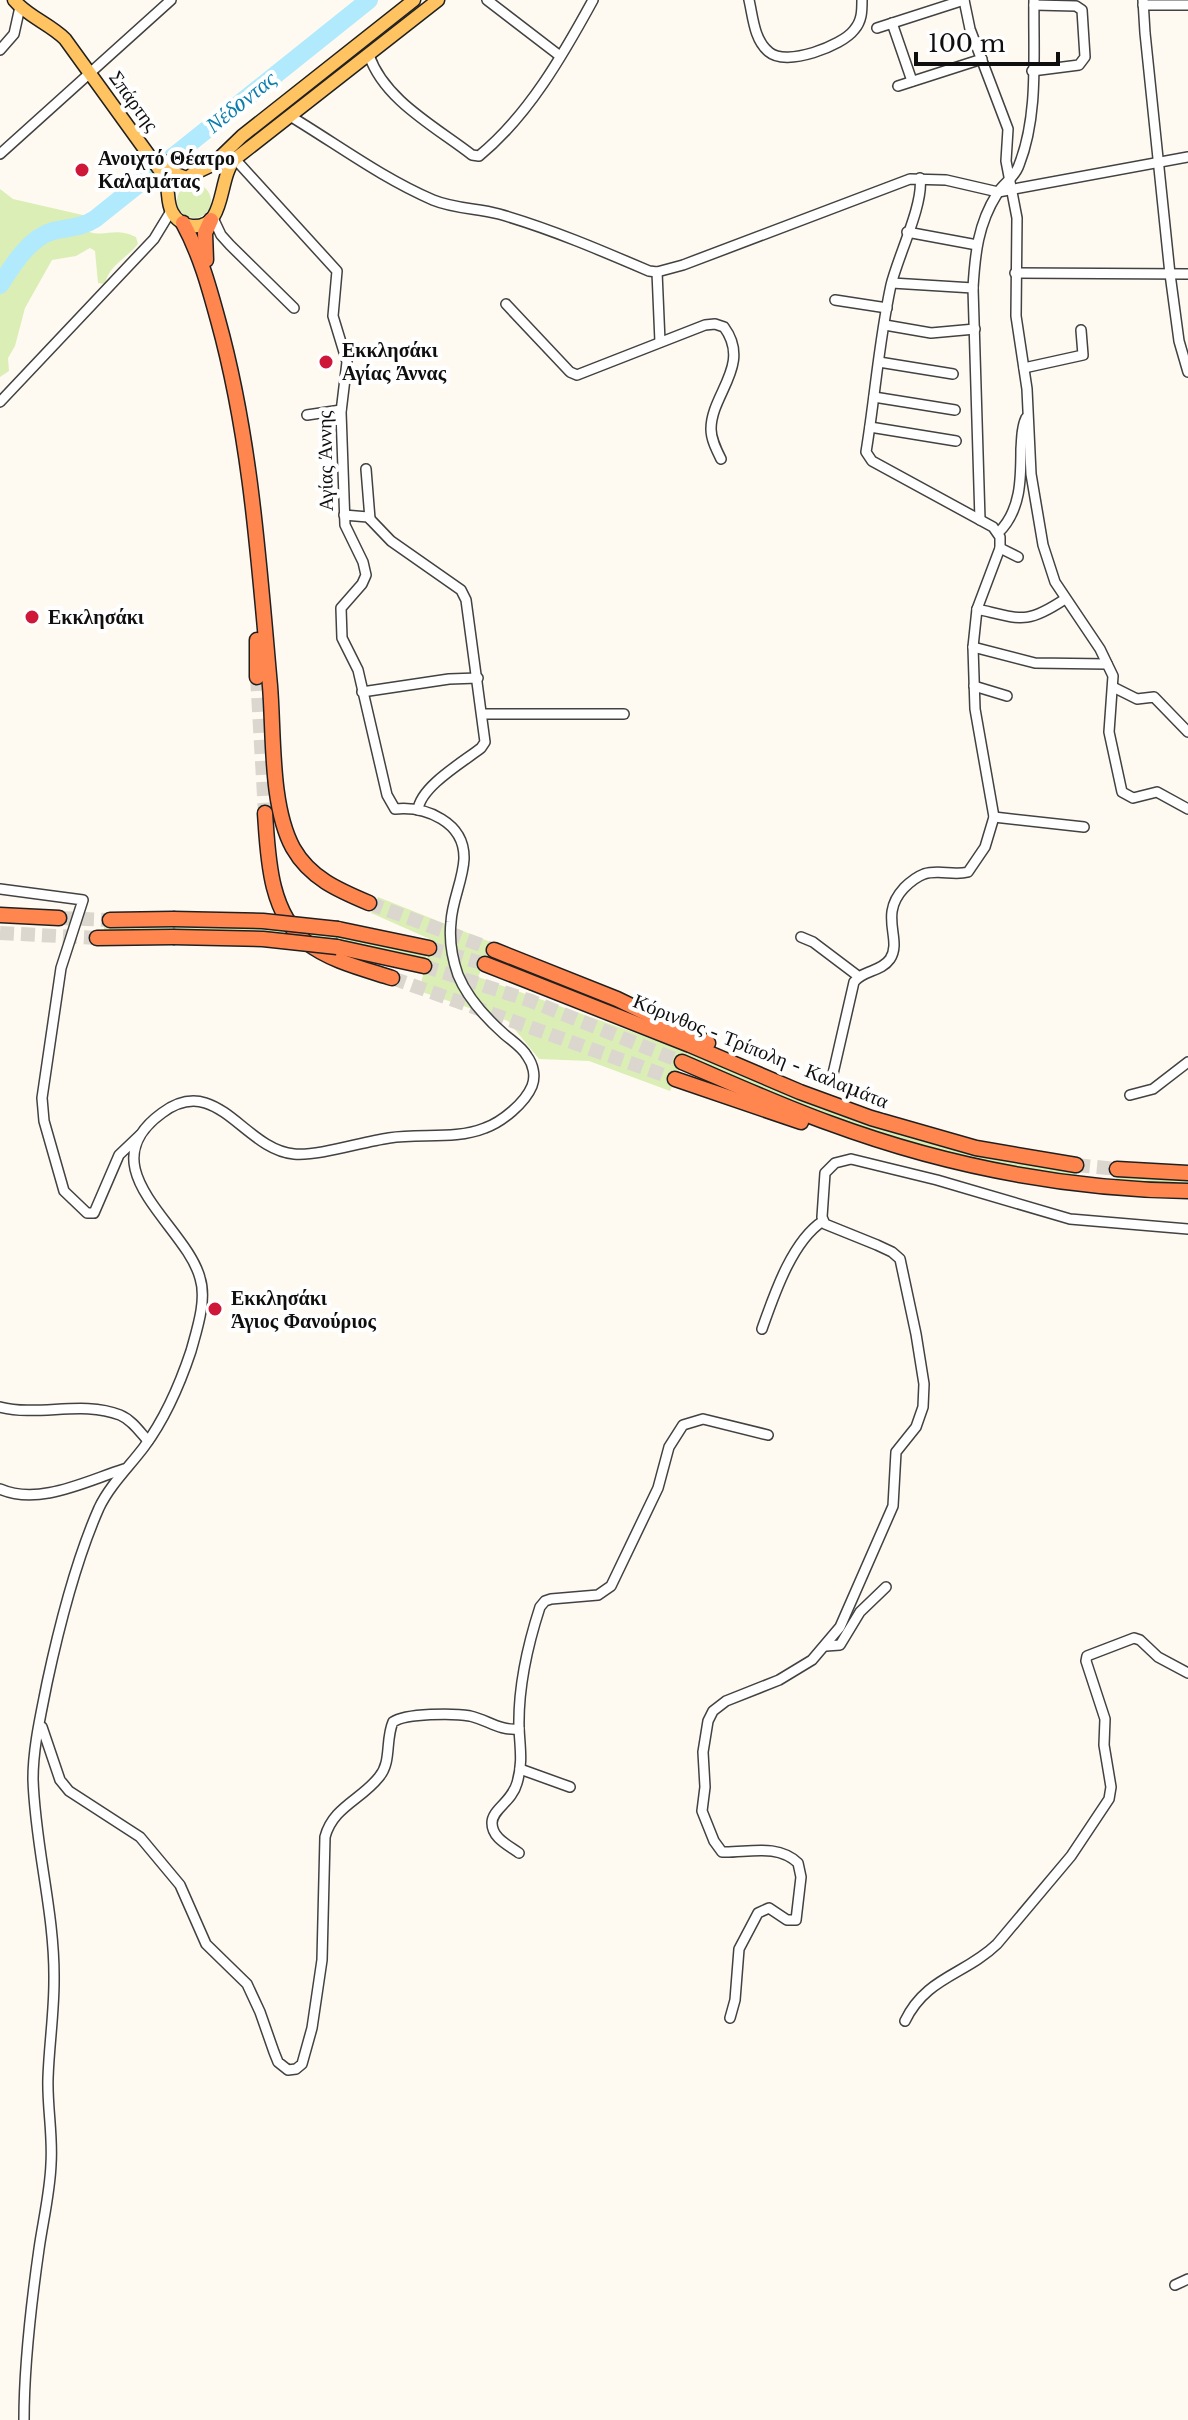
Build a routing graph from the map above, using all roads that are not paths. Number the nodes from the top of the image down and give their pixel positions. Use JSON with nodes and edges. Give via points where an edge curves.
{"nodes":[{"id":1,"x":171,"y":0,"type":"edge"},
{"id":2,"x":414,"y":0,"type":"edge"},
{"id":3,"x":438,"y":0,"type":"edge"},
{"id":4,"x":487,"y":0,"type":"edge"},
{"id":5,"x":593,"y":0,"type":"edge"},
{"id":6,"x":749,"y":0,"type":"edge"},
{"id":7,"x":862,"y":0,"type":"edge"},
{"id":8,"x":964,"y":0,"type":"edge"},
{"id":9,"x":1034,"y":2,"type":"edge"},
{"id":10,"x":1143,"y":2,"type":"edge"},
{"id":11,"x":17,"y":4,"type":"edge"},
{"id":12,"x":1188,"y":5,"type":"edge"},
{"id":13,"x":892,"y":23,"type":"junction"},
{"id":14,"x":877,"y":28,"type":"dead end"},
{"id":15,"x":0,"y":50,"type":"edge"},
{"id":16,"x":369,"y":55,"type":"junction"},
{"id":17,"x":560,"y":56,"type":"junction"},
{"id":18,"x":982,"y":59,"type":"junction"},
{"id":19,"x":1032,"y":71,"type":"junction"},
{"id":20,"x":90,"y":72,"type":"junction"},
{"id":21,"x":912,"y":81,"type":"junction"},
{"id":22,"x":898,"y":86,"type":"dead end"},
{"id":23,"x":290,"y":116,"type":"junction"},
{"id":24,"x":0,"y":154,"type":"edge"},
{"id":25,"x":1188,"y":157,"type":"edge"},
{"id":26,"x":235,"y":159,"type":"junction"},
{"id":27,"x":1159,"y":162,"type":"junction"},
{"id":28,"x":178,"y":175,"type":"junction"},
{"id":29,"x":920,"y":178,"type":"junction"},
{"id":30,"x":1011,"y":185,"type":"junction"},
{"id":31,"x":998,"y":192,"type":"junction"},
{"id":32,"x":220,"y":198,"type":"junction"},
{"id":33,"x":171,"y":211,"type":"junction"},
{"id":34,"x":212,"y":219,"type":"junction"},
{"id":35,"x":182,"y":223,"type":"junction"},
{"id":36,"x":907,"y":232,"type":"junction"},
{"id":37,"x":154,"y":239,"type":"junction"},
{"id":38,"x":977,"y":245,"type":"junction"},
{"id":39,"x":657,"y":272,"type":"junction"},
{"id":40,"x":1015,"y":273,"type":"junction"},
{"id":41,"x":1170,"y":274,"type":"junction"},
{"id":42,"x":1188,"y":274,"type":"edge"},
{"id":43,"x":892,"y":283,"type":"junction"},
{"id":44,"x":208,"y":285,"type":"junction"},
{"id":45,"x":973,"y":288,"type":"junction"},
{"id":46,"x":835,"y":300,"type":"dead end"},
{"id":47,"x":506,"y":304,"type":"dead end"},
{"id":48,"x":294,"y":308,"type":"dead end"},
{"id":49,"x":887,"y":308,"type":"junction"},
{"id":50,"x":885,"y":325,"type":"junction"},
{"id":51,"x":975,"y":329,"type":"junction"},
{"id":52,"x":1081,"y":330,"type":"dead end"},
{"id":53,"x":660,"y":342,"type":"junction"},
{"id":54,"x":879,"y":362,"type":"junction"},
{"id":55,"x":1024,"y":368,"type":"junction"},
{"id":56,"x":1188,"y":372,"type":"edge"},
{"id":57,"x":953,"y":374,"type":"dead end"},
{"id":58,"x":874,"y":397,"type":"junction"},
{"id":59,"x":0,"y":402,"type":"edge"},
{"id":60,"x":341,"y":410,"type":"junction"},
{"id":61,"x":955,"y":410,"type":"dead end"},
{"id":62,"x":307,"y":415,"type":"dead end"},
{"id":63,"x":1028,"y":415,"type":"junction"},
{"id":64,"x":870,"y":427,"type":"junction"},
{"id":65,"x":956,"y":441,"type":"dead end"},
{"id":66,"x":721,"y":459,"type":"dead end"},
{"id":67,"x":366,"y":469,"type":"dead end"},
{"id":68,"x":344,"y":515,"type":"junction"},
{"id":69,"x":370,"y":519,"type":"junction"},
{"id":70,"x":980,"y":520,"type":"junction"},
{"id":71,"x":998,"y":533,"type":"junction"},
{"id":72,"x":1000,"y":548,"type":"junction"},
{"id":73,"x":257,"y":556,"type":"junction"},
{"id":74,"x":1018,"y":557,"type":"dead end"},
{"id":75,"x":1065,"y":599,"type":"junction"},
{"id":76,"x":977,"y":609,"type":"junction"},
{"id":77,"x":973,"y":647,"type":"junction"},
{"id":78,"x":1107,"y":664,"type":"junction"},
{"id":79,"x":257,"y":677,"type":"tunnel mouth"},
{"id":80,"x":478,"y":678,"type":"junction"},
{"id":81,"x":974,"y":686,"type":"junction"},
{"id":82,"x":1113,"y":687,"type":"junction"},
{"id":83,"x":362,"y":692,"type":"junction"},
{"id":84,"x":1007,"y":696,"type":"dead end"},
{"id":85,"x":483,"y":714,"type":"junction"},
{"id":86,"x":624,"y":714,"type":"dead end"},
{"id":87,"x":1188,"y":732,"type":"edge"},
{"id":88,"x":1188,"y":809,"type":"edge"},
{"id":89,"x":418,"y":810,"type":"junction"},
{"id":90,"x":265,"y":813,"type":"tunnel mouth"},
{"id":91,"x":994,"y":817,"type":"junction"},
{"id":92,"x":1084,"y":827,"type":"dead end"},
{"id":93,"x":0,"y":889,"type":"edge"},
{"id":94,"x":369,"y":903,"type":"tunnel mouth"},
{"id":95,"x":0,"y":915,"type":"edge"},
{"id":96,"x":59,"y":918,"type":"tunnel mouth"},
{"id":97,"x":110,"y":920,"type":"tunnel mouth"},
{"id":98,"x":801,"y":937,"type":"dead end"},
{"id":99,"x":97,"y":938,"type":"tunnel mouth"},
{"id":100,"x":429,"y":948,"type":"tunnel mouth"},
{"id":101,"x":494,"y":950,"type":"tunnel mouth"},
{"id":102,"x":485,"y":964,"type":"tunnel mouth"},
{"id":103,"x":424,"y":966,"type":"tunnel mouth"},
{"id":104,"x":858,"y":976,"type":"junction"},
{"id":105,"x":392,"y":978,"type":"tunnel mouth"},
{"id":106,"x":682,"y":1062,"type":"tunnel mouth"},
{"id":107,"x":1188,"y":1062,"type":"edge"},
{"id":108,"x":832,"y":1078,"type":"dead end"},
{"id":109,"x":675,"y":1079,"type":"tunnel mouth"},
{"id":110,"x":1130,"y":1095,"type":"dead end"},
{"id":111,"x":871,"y":1118,"type":"junction"},
{"id":112,"x":143,"y":1133,"type":"junction"},
{"id":113,"x":902,"y":1148,"type":"junction"},
{"id":114,"x":1076,"y":1165,"type":"tunnel mouth"},
{"id":115,"x":1117,"y":1169,"type":"tunnel mouth"},
{"id":116,"x":1188,"y":1173,"type":"edge"},
{"id":117,"x":1188,"y":1191,"type":"edge"},
{"id":118,"x":823,"y":1221,"type":"junction"},
{"id":119,"x":1188,"y":1229,"type":"edge"},
{"id":120,"x":762,"y":1329,"type":"dead end"},
{"id":121,"x":0,"y":1407,"type":"edge"},
{"id":122,"x":768,"y":1435,"type":"dead end"},
{"id":123,"x":148,"y":1441,"type":"junction"},
{"id":124,"x":125,"y":1469,"type":"junction"},
{"id":125,"x":0,"y":1489,"type":"edge"},
{"id":126,"x":886,"y":1587,"type":"dead end"},
{"id":127,"x":826,"y":1646,"type":"junction"},
{"id":128,"x":1188,"y":1673,"type":"edge"},
{"id":129,"x":41,"y":1724,"type":"junction"},
{"id":130,"x":519,"y":1729,"type":"junction"},
{"id":131,"x":520,"y":1769,"type":"junction"},
{"id":132,"x":570,"y":1787,"type":"dead end"},
{"id":133,"x":519,"y":1853,"type":"dead end"},
{"id":134,"x":730,"y":2018,"type":"dead end"},
{"id":135,"x":905,"y":2021,"type":"dead end"},
{"id":136,"x":1188,"y":2279,"type":"edge"},
{"id":137,"x":1175,"y":2285,"type":"dead end"},
{"id":138,"x":24,"y":2420,"type":"edge"}],
"edges":[{"from":1,"to":20,"type":"street","name":"Σπάρτης"},
{"from":2,"to":28,"type":"main road","via":[[212,165]]},
{"from":3,"to":16,"type":"main road"},
{"from":4,"to":17,"type":"street"},
{"from":5,"to":17,"type":"street"},
{"from":6,"to":7,"type":"street","via":[[763,46],[782,58],[816,51],[853,32]]},
{"from":8,"to":13,"type":"street"},
{"from":8,"to":18,"type":"street"},
{"from":9,"to":19,"type":"street"},
{"from":9,"to":19,"type":"street","via":[[1082,10],[1085,57],[1079,65]]},
{"from":10,"to":12,"type":"street"},
{"from":10,"to":27,"type":"street"},
{"from":11,"to":15,"type":"street","via":[[12,37]]},
{"from":11,"to":20,"type":"main road","name":"Σπάρτης","via":[[53,27]]},
{"from":13,"to":14,"type":"street"},
{"from":13,"to":21,"type":"street"},
{"from":16,"to":17,"type":"street","via":[[389,89],[475,156],[515,119]]},
{"from":16,"to":23,"type":"main road"},
{"from":18,"to":21,"type":"street"},
{"from":18,"to":30,"type":"street","via":[[1006,122]]},
{"from":19,"to":30,"type":"street","via":[[1029,127]]},
{"from":20,"to":24,"type":"street"},
{"from":20,"to":28,"type":"main road","name":"Σπάρτης","via":[[106,85],[152,154]]},
{"from":21,"to":22,"type":"street"},
{"from":23,"to":26,"type":"main road"},
{"from":23,"to":39,"type":"street","via":[[381,175],[433,200],[502,215]]},
{"from":25,"to":27,"type":"street"},
{"from":26,"to":32,"type":"main road"},
{"from":26,"to":60,"type":"street","name":"Αγίας Άννης","via":[[336,268],[333,316],[347,362]]},
{"from":27,"to":30,"type":"street"},
{"from":27,"to":41,"type":"street"},
{"from":28,"to":32,"type":"main road","via":[[209,180]]},
{"from":28,"to":33,"type":"main road","via":[[170,195]]},
{"from":29,"to":31,"type":"street"},
{"from":29,"to":36,"type":"street"},
{"from":29,"to":39,"type":"street"},
{"from":30,"to":31,"type":"street"},
{"from":30,"to":40,"type":"street","via":[[1017,218]]},
{"from":31,"to":38,"type":"street","via":[[981,224]]},
{"from":32,"to":34,"type":"main road"},
{"from":33,"to":35,"type":"main road"},
{"from":33,"to":37,"type":"street"},
{"from":34,"to":35,"type":"main road","via":[[197,226]]},
{"from":34,"to":44,"type":"highway","via":[[204,244]]},
{"from":34,"to":48,"type":"street","via":[[230,245]]},
{"from":35,"to":37,"type":"street"},
{"from":35,"to":44,"type":"highway"},
{"from":36,"to":38,"type":"street"},
{"from":36,"to":43,"type":"street"},
{"from":37,"to":59,"type":"street"},
{"from":38,"to":45,"type":"street"},
{"from":39,"to":53,"type":"street"},
{"from":40,"to":41,"type":"street"},
{"from":40,"to":55,"type":"street"},
{"from":41,"to":42,"type":"street"},
{"from":41,"to":56,"type":"street"},
{"from":43,"to":45,"type":"street"},
{"from":43,"to":49,"type":"street"},
{"from":44,"to":73,"type":"highway","via":[[236,392]]},
{"from":45,"to":51,"type":"street"},
{"from":46,"to":49,"type":"street"},
{"from":47,"to":53,"type":"street","via":[[577,375]]},
{"from":49,"to":50,"type":"street"},
{"from":50,"to":51,"type":"street","via":[[931,333]]},
{"from":50,"to":54,"type":"street"},
{"from":51,"to":70,"type":"street"},
{"from":52,"to":55,"type":"street","via":[[1083,355]]},
{"from":53,"to":66,"type":"street","via":[[709,324],[728,332],[733,369],[711,424]]},
{"from":54,"to":57,"type":"street"},
{"from":54,"to":58,"type":"street"},
{"from":55,"to":63,"type":"street"},
{"from":58,"to":61,"type":"street"},
{"from":58,"to":64,"type":"street"},
{"from":60,"to":62,"type":"street"},
{"from":60,"to":68,"type":"street","name":"Αγίας Άννης"},
{"from":63,"to":71,"type":"street","via":[[1022,429],[1019,489],[1010,519]]},
{"from":63,"to":75,"type":"street","via":[[1043,545]]},
{"from":64,"to":65,"type":"street"},
{"from":64,"to":70,"type":"street","via":[[866,452],[872,461]]},
{"from":67,"to":69,"type":"street"},
{"from":68,"to":69,"type":"street"},
{"from":68,"to":83,"type":"street","name":"Αγίας Άννης","via":[[366,571],[340,613],[343,642],[358,670]]},
{"from":69,"to":80,"type":"street","via":[[391,541],[463,591]]},
{"from":70,"to":71,"type":"street"},
{"from":71,"to":72,"type":"street"},
{"from":72,"to":74,"type":"street"},
{"from":72,"to":76,"type":"street"},
{"from":73,"to":79,"type":"highway"},
{"from":73,"to":94,"type":"highway","via":[[282,824],[303,864],[319,879]]},
{"from":75,"to":76,"type":"street","via":[[1028,619]]},
{"from":75,"to":78,"type":"street"},
{"from":76,"to":77,"type":"street"},
{"from":77,"to":78,"type":"street","via":[[1035,663]]},
{"from":77,"to":81,"type":"street"},
{"from":78,"to":82,"type":"street"},
{"from":80,"to":83,"type":"street"},
{"from":80,"to":85,"type":"street"},
{"from":81,"to":84,"type":"street"},
{"from":81,"to":91,"type":"street"},
{"from":82,"to":87,"type":"street","via":[[1131,698],[1154,697]]},
{"from":82,"to":88,"type":"street","via":[[1109,732],[1122,792],[1133,798],[1157,792]]},
{"from":83,"to":89,"type":"street","name":"Αγίας Άννης","via":[[385,793],[395,809]]},
{"from":85,"to":86,"type":"street"},
{"from":85,"to":89,"type":"street","via":[[485,743],[426,792]]},
{"from":89,"to":112,"type":"street","name":"Αγίας Άννης","via":[[438,816],[458,836],[464,855],[450,927],[457,971],[473,1000],[524,1051],[534,1071],[532,1087],[522,1101],[497,1123],[469,1133],[397,1136],[308,1153],[289,1153],[262,1142],[211,1104],[192,1100],[166,1110]]},
{"from":90,"to":105,"type":"highway","via":[[273,886],[296,933],[334,957]]},
{"from":91,"to":92,"type":"street"},
{"from":91,"to":104,"type":"street","via":[[985,847],[968,872],[921,875],[899,894],[891,911],[889,961]]},
{"from":93,"to":112,"type":"street","via":[[83,900],[61,968],[42,1098],[44,1121],[69,1198],[94,1213],[119,1155]]},
{"from":95,"to":96,"type":"highway"},
{"from":97,"to":100,"type":"highway","bridge":true,"via":[[263,921],[338,929]]},
{"from":98,"to":104,"type":"street"},
{"from":99,"to":103,"type":"highway","bridge":true,"via":[[263,939],[337,947]]},
{"from":101,"to":111,"type":"highway","via":[[617,999]]},
{"from":102,"to":111,"type":"highway","name":"Κόρινθος - Τρίπολη - Καλαμάτα"},
{"from":104,"to":108,"type":"street"},
{"from":106,"to":113,"type":"highway","name":"Κόρινθος - Τρίπολη - Καλαμάτα","via":[[792,1110]]},
{"from":107,"to":110,"type":"street","via":[[1153,1089]]},
{"from":109,"to":113,"type":"highway","via":[[802,1122]]},
{"from":111,"to":114,"type":"highway","name":"Κόρινθος - Τρίπολη - Καλαμάτα","via":[[976,1148]]},
{"from":112,"to":123,"type":"street","via":[[135,1156],[139,1182],[196,1266],[202,1288],[190,1355]]},
{"from":113,"to":117,"type":"highway","name":"Κόρινθος - Τρίπολη - Καλαμάτα","via":[[1041,1179]]},
{"from":115,"to":116,"type":"highway"},
{"from":118,"to":119,"type":"street","via":[[825,1173],[835,1163],[851,1159],[1070,1219]]},
{"from":118,"to":120,"type":"street","via":[[806,1236]]},
{"from":118,"to":127,"type":"street","via":[[900,1259],[924,1394],[916,1427],[894,1456],[891,1511],[843,1624]]},
{"from":121,"to":123,"type":"street","via":[[103,1411],[130,1421]]},
{"from":122,"to":130,"type":"street","via":[[703,1419],[683,1425],[675,1434],[658,1488],[611,1586],[598,1595],[551,1599],[540,1607],[522,1667]]},
{"from":123,"to":124,"type":"street"},
{"from":124,"to":125,"type":"street","via":[[53,1492],[19,1495]]},
{"from":124,"to":129,"type":"street","via":[[100,1507],[74,1581]]},
{"from":126,"to":127,"type":"street","via":[[860,1612],[840,1645]]},
{"from":127,"to":134,"type":"street","via":[[779,1680],[718,1705],[708,1721],[702,1811],[714,1841],[722,1852],[765,1850],[787,1856],[798,1863],[801,1877],[796,1920],[763,1909],[744,1939]]},
{"from":128,"to":135,"type":"street","via":[[1134,1638],[1087,1656],[1105,1719],[1109,1799],[1071,1856],[997,1944],[925,1992]]},
{"from":129,"to":130,"type":"street","via":[[60,1780],[69,1791],[140,1837],[180,1885],[206,1944],[247,1984],[278,2062],[288,2070],[302,2064],[312,2028],[322,1960],[328,1825],[380,1776],[393,1722],[459,1715]]},
{"from":129,"to":138,"type":"street","via":[[33,1777],[53,1941],[51,2164]]},
{"from":130,"to":131,"type":"street"},
{"from":131,"to":132,"type":"street"},
{"from":131,"to":133,"type":"street","via":[[510,1801],[492,1817],[495,1836]]},
{"from":136,"to":137,"type":"street"}]}
